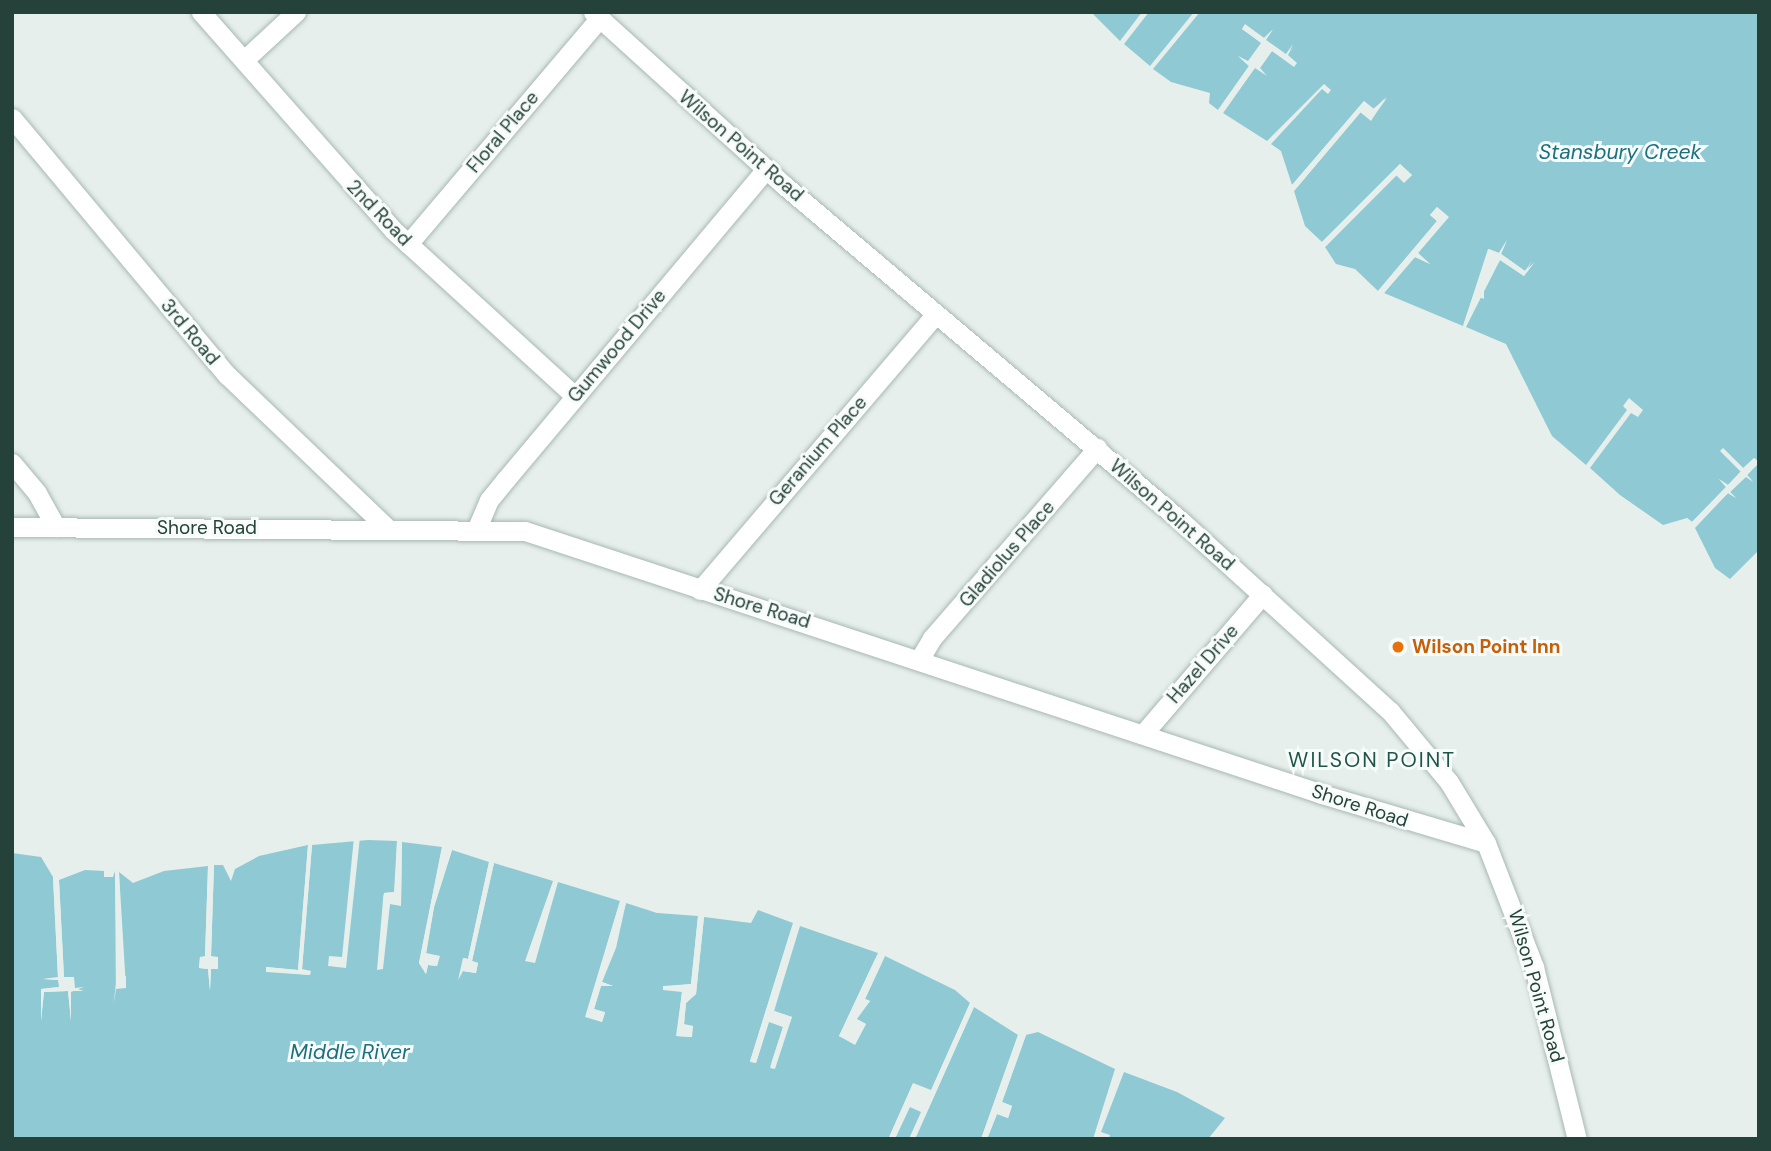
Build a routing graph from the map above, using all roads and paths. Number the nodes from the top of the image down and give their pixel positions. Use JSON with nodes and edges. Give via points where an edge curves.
{"nodes":[{"id":1,"x":201,"y":12,"type":"edge"},
{"id":2,"x":296,"y":12,"type":"edge"},
{"id":3,"x":596,"y":16,"type":"edge"},
{"id":4,"x":244,"y":60,"type":"junction"},
{"id":5,"x":12,"y":118,"type":"edge"},
{"id":6,"x":766,"y":169,"type":"junction"},
{"id":7,"x":408,"y":244,"type":"junction"},
{"id":8,"x":936,"y":314,"type":"junction"},
{"id":9,"x":575,"y":396,"type":"junction"},
{"id":10,"x":1097,"y":448,"type":"junction"},
{"id":11,"x":12,"y":463,"type":"edge"},
{"id":12,"x":12,"y":527,"type":"edge"},
{"id":13,"x":56,"y":527,"type":"junction"},
{"id":14,"x":387,"y":528,"type":"junction"},
{"id":15,"x":477,"y":528,"type":"junction"},
{"id":16,"x":700,"y":590,"type":"junction"},
{"id":17,"x":1262,"y":594,"type":"junction"},
{"id":18,"x":919,"y":660,"type":"junction"},
{"id":19,"x":1143,"y":734,"type":"junction"},
{"id":20,"x":1486,"y":843,"type":"junction"},
{"id":21,"x":1577,"y":1139,"type":"edge"}],
"edges":[{"from":1,"to":4,"type":"street","name":"2nd Road"},
{"from":2,"to":4,"type":"street"},
{"from":3,"to":6,"type":"street","name":"Wilson Point Road"},
{"from":3,"to":7,"type":"street","name":"Floral Place"},
{"from":4,"to":7,"type":"street","name":"2nd Road"},
{"from":5,"to":14,"type":"street","name":"3rd Road","via":[[227,375]]},
{"from":6,"to":8,"type":"street","name":"Wilson Point Road"},
{"from":6,"to":9,"type":"street","name":"Gumwood Drive"},
{"from":7,"to":9,"type":"street","name":"2nd Road"},
{"from":8,"to":10,"type":"street","name":"Wilson Point Road"},
{"from":8,"to":16,"type":"street","name":"Geranium Place"},
{"from":9,"to":15,"type":"street","name":"Gumwood Drive","via":[[489,500]]},
{"from":10,"to":17,"type":"street","name":"Wilson Point Road"},
{"from":10,"to":18,"type":"street","name":"Gladiolus Place","via":[[932,638]]},
{"from":11,"to":13,"type":"street","via":[[37,492]]},
{"from":12,"to":13,"type":"street","name":"Shore Road"},
{"from":13,"to":14,"type":"street","name":"Shore Road"},
{"from":14,"to":15,"type":"street","name":"Shore Road"},
{"from":15,"to":16,"type":"street","name":"Shore Road","via":[[525,531]]},
{"from":16,"to":18,"type":"street","name":"Shore Road"},
{"from":17,"to":19,"type":"street","name":"Hazel Drive"},
{"from":17,"to":20,"type":"street","name":"Wilson Point Road","via":[[1390,710],[1449,782]]},
{"from":18,"to":19,"type":"street","name":"Shore Road"},
{"from":19,"to":20,"type":"street","name":"Shore Road"},
{"from":20,"to":21,"type":"street","name":"Wilson Point Road","via":[[1534,967]]}]}
